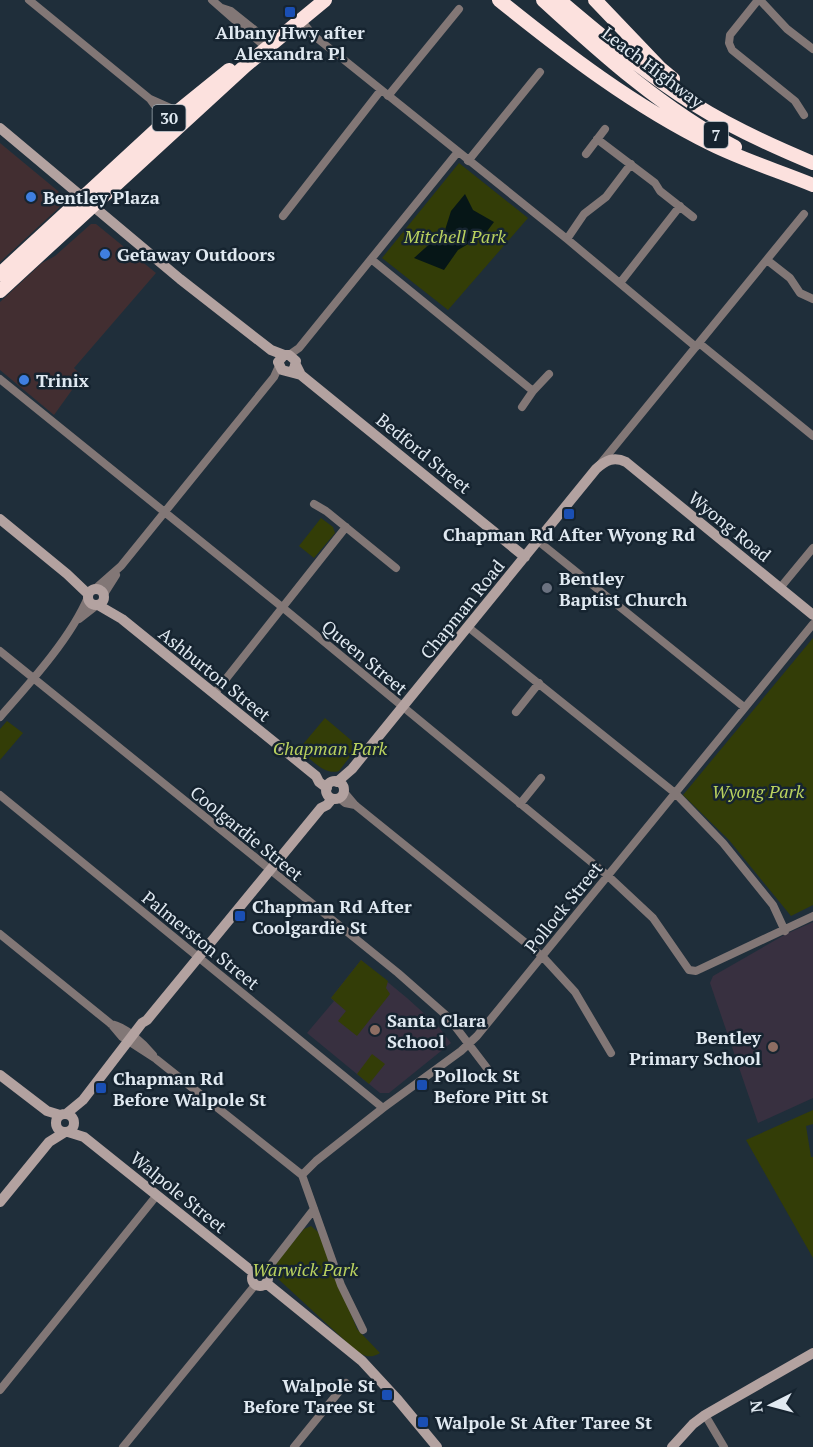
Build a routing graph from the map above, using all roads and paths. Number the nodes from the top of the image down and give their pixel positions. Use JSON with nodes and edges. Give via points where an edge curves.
{"nodes":[{"id":1,"x":29,"y":0,"type":"edge"},
{"id":2,"x":212,"y":0,"type":"edge"},
{"id":3,"x":309,"y":0,"type":"edge"},
{"id":4,"x":325,"y":0,"type":"edge"},
{"id":5,"x":500,"y":0,"type":"edge"},
{"id":6,"x":543,"y":0,"type":"edge"},
{"id":7,"x":560,"y":0,"type":"edge"},
{"id":8,"x":596,"y":0,"type":"edge"},
{"id":9,"x":759,"y":0,"type":"edge"},
{"id":10,"x":459,"y":9,"type":"dead end"},
{"id":11,"x":296,"y":23,"type":"junction"},
{"id":12,"x":263,"y":41,"type":"junction"},
{"id":13,"x":813,"y":50,"type":"edge"},
{"id":14,"x":540,"y":72,"type":"dead end"},
{"id":15,"x":384,"y":93,"type":"junction"},
{"id":16,"x":150,"y":99,"type":"junction"},
{"id":17,"x":177,"y":111,"type":"junction"},
{"id":18,"x":804,"y":115,"type":"dead end"},
{"id":19,"x":166,"y":121,"type":"junction"},
{"id":20,"x":733,"y":127,"type":"junction"},
{"id":21,"x":0,"y":128,"type":"edge"},
{"id":22,"x":605,"y":129,"type":"dead end"},
{"id":23,"x":597,"y":139,"type":"junction"},
{"id":24,"x":457,"y":153,"type":"junction"},
{"id":25,"x":586,"y":154,"type":"dead end"},
{"id":26,"x":468,"y":161,"type":"junction"},
{"id":27,"x":813,"y":163,"type":"edge"},
{"id":28,"x":630,"y":164,"type":"junction"},
{"id":29,"x":813,"y":184,"type":"edge"},
{"id":30,"x":87,"y":201,"type":"junction"},
{"id":31,"x":680,"y":206,"type":"junction"},
{"id":32,"x":804,"y":214,"type":"dead end"},
{"id":33,"x":283,"y":216,"type":"dead end"},
{"id":34,"x":693,"y":217,"type":"dead end"},
{"id":35,"x":567,"y":239,"type":"junction"},
{"id":36,"x":371,"y":259,"type":"junction"},
{"id":37,"x":767,"y":260,"type":"junction"},
{"id":38,"x":0,"y":274,"type":"edge"},
{"id":39,"x":620,"y":283,"type":"junction"},
{"id":40,"x":0,"y":291,"type":"edge"},
{"id":41,"x":813,"y":298,"type":"edge"},
{"id":42,"x":698,"y":345,"type":"junction"},
{"id":43,"x":289,"y":365,"type":"junction"},
{"id":44,"x":549,"y":374,"type":"dead end"},
{"id":45,"x":0,"y":379,"type":"edge"},
{"id":46,"x":533,"y":391,"type":"junction"},
{"id":47,"x":522,"y":407,"type":"dead end"},
{"id":48,"x":813,"y":436,"type":"edge"},
{"id":49,"x":596,"y":469,"type":"junction"},
{"id":50,"x":314,"y":504,"type":"dead end"},
{"id":51,"x":165,"y":511,"type":"junction"},
{"id":52,"x":0,"y":519,"type":"edge"},
{"id":53,"x":346,"y":527,"type":"junction"},
{"id":54,"x":538,"y":541,"type":"junction"},
{"id":55,"x":813,"y":548,"type":"edge"},
{"id":56,"x":525,"y":557,"type":"junction"},
{"id":57,"x":396,"y":568,"type":"dead end"},
{"id":58,"x":780,"y":588,"type":"junction"},
{"id":59,"x":96,"y":596,"type":"junction"},
{"id":60,"x":282,"y":608,"type":"junction"},
{"id":61,"x":813,"y":615,"type":"edge"},
{"id":62,"x":813,"y":624,"type":"edge"},
{"id":63,"x":468,"y":627,"type":"junction"},
{"id":64,"x":0,"y":651,"type":"edge"},
{"id":65,"x":33,"y":679,"type":"junction"},
{"id":66,"x":539,"y":683,"type":"junction"},
{"id":67,"x":214,"y":694,"type":"junction"},
{"id":68,"x":744,"y":707,"type":"junction"},
{"id":69,"x":402,"y":708,"type":"junction"},
{"id":70,"x":516,"y":712,"type":"dead end"},
{"id":71,"x":0,"y":717,"type":"edge"},
{"id":72,"x":541,"y":778,"type":"dead end"},
{"id":73,"x":335,"y":790,"type":"junction"},
{"id":74,"x":675,"y":793,"type":"junction"},
{"id":75,"x":0,"y":795,"type":"edge"},
{"id":76,"x":520,"y":804,"type":"junction"},
{"id":77,"x":270,"y":870,"type":"junction"},
{"id":78,"x":607,"y":875,"type":"junction"},
{"id":79,"x":813,"y":916,"type":"edge"},
{"id":80,"x":785,"y":931,"type":"junction"},
{"id":81,"x":0,"y":934,"type":"edge"},
{"id":82,"x":542,"y":956,"type":"junction"},
{"id":83,"x":199,"y":957,"type":"junction"},
{"id":84,"x":131,"y":1040,"type":"junction"},
{"id":85,"x":469,"y":1044,"type":"junction"},
{"id":86,"x":610,"y":1053,"type":"dead end"},
{"id":87,"x":0,"y":1075,"type":"edge"},
{"id":88,"x":493,"y":1076,"type":"dead end"},
{"id":89,"x":383,"y":1108,"type":"junction"},
{"id":90,"x":65,"y":1123,"type":"junction"},
{"id":91,"x":302,"y":1175,"type":"junction"},
{"id":92,"x":157,"y":1195,"type":"junction"},
{"id":93,"x":0,"y":1202,"type":"edge"},
{"id":94,"x":314,"y":1209,"type":"junction"},
{"id":95,"x":260,"y":1278,"type":"junction"},
{"id":96,"x":363,"y":1330,"type":"dead end"},
{"id":97,"x":813,"y":1353,"type":"edge"},
{"id":98,"x":346,"y":1383,"type":"dead end"},
{"id":99,"x":0,"y":1390,"type":"edge"},
{"id":100,"x":705,"y":1415,"type":"junction"},
{"id":101,"x":123,"y":1447,"type":"edge"},
{"id":102,"x":294,"y":1447,"type":"edge"},
{"id":103,"x":436,"y":1447,"type":"edge"},
{"id":104,"x":672,"y":1447,"type":"edge"},
{"id":105,"x":724,"y":1447,"type":"edge"}],
"edges":[{"from":1,"to":16,"type":"street"},
{"from":2,"to":12,"type":"street"},
{"from":3,"to":12,"type":"highway","number":"30"},
{"from":4,"to":11,"type":"highway","number":"30"},
{"from":5,"to":29,"type":"highway","via":[[585,66],[661,117],[712,145]]},
{"from":6,"to":29,"type":"highway","name":"Leach Highway","number":"7","via":[[604,56],[677,111],[725,141]]},
{"from":7,"to":20,"type":"highway","name":"Leach Highway","number":"7","via":[[665,84]]},
{"from":8,"to":20,"type":"highway","via":[[661,69]]},
{"from":9,"to":13,"type":"street"},
{"from":9,"to":18,"type":"street","via":[[730,35],[729,43],[732,50],[795,101]]},
{"from":10,"to":15,"type":"street"},
{"from":11,"to":15,"type":"street"},
{"from":11,"to":30,"type":"highway","number":"30"},
{"from":12,"to":17,"type":"highway","number":"30"},
{"from":14,"to":26,"type":"street"},
{"from":15,"to":24,"type":"street"},
{"from":15,"to":33,"type":"street"},
{"from":16,"to":17,"type":"street"},
{"from":16,"to":19,"type":"street"},
{"from":17,"to":19,"type":"highway","number":"30"},
{"from":19,"to":30,"type":"highway","number":"30"},
{"from":20,"to":27,"type":"highway","name":"Leach Highway","number":"7"},
{"from":21,"to":30,"type":"street","name":"Bedford Street"},
{"from":22,"to":23,"type":"street"},
{"from":23,"to":25,"type":"street"},
{"from":23,"to":28,"type":"street"},
{"from":24,"to":26,"type":"street"},
{"from":24,"to":36,"type":"street"},
{"from":26,"to":35,"type":"street"},
{"from":28,"to":31,"type":"street"},
{"from":28,"to":35,"type":"street","via":[[606,197],[584,214]]},
{"from":30,"to":38,"type":"highway","number":"30"},
{"from":30,"to":40,"type":"highway","number":"30"},
{"from":30,"to":43,"type":"street","name":"Bedford Street"},
{"from":31,"to":34,"type":"street"},
{"from":31,"to":39,"type":"street"},
{"from":32,"to":37,"type":"street","name":"Chapman Road"},
{"from":35,"to":39,"type":"street"},
{"from":36,"to":43,"type":"street"},
{"from":36,"to":46,"type":"street"},
{"from":37,"to":41,"type":"street","via":[[790,278],[800,293]]},
{"from":37,"to":42,"type":"street","name":"Chapman Road"},
{"from":39,"to":42,"type":"street"},
{"from":42,"to":48,"type":"street"},
{"from":42,"to":49,"type":"street","name":"Chapman Road"},
{"from":43,"to":51,"type":"street","via":[[274,378]]},
{"from":43,"to":56,"type":"street","name":"Bedford Street"},
{"from":44,"to":46,"type":"street"},
{"from":45,"to":51,"type":"street","name":"Queen Street"},
{"from":46,"to":47,"type":"street"},
{"from":49,"to":54,"type":"street","name":"Chapman Road"},
{"from":49,"to":58,"type":"street","name":"Wyong Road","via":[[608,460],[626,462]]},
{"from":50,"to":53,"type":"street"},
{"from":51,"to":59,"type":"street"},
{"from":51,"to":60,"type":"street","name":"Queen Street"},
{"from":52,"to":59,"type":"street","name":"Ashburton Street"},
{"from":53,"to":57,"type":"street"},
{"from":53,"to":60,"type":"street"},
{"from":54,"to":56,"type":"street","name":"Chapman Road"},
{"from":54,"to":68,"type":"street"},
{"from":55,"to":58,"type":"street"},
{"from":56,"to":63,"type":"street","name":"Chapman Road"},
{"from":58,"to":61,"type":"street","name":"Wyong Road"},
{"from":59,"to":65,"type":"street"},
{"from":59,"to":67,"type":"street","name":"Ashburton Street"},
{"from":60,"to":67,"type":"street"},
{"from":60,"to":69,"type":"street","name":"Queen Street"},
{"from":62,"to":68,"type":"street","name":"Pollock Street"},
{"from":63,"to":66,"type":"street"},
{"from":63,"to":69,"type":"street","name":"Chapman Road"},
{"from":64,"to":65,"type":"street","name":"Coolgardie Street"},
{"from":65,"to":71,"type":"street"},
{"from":65,"to":77,"type":"street","name":"Coolgardie Street"},
{"from":66,"to":70,"type":"street"},
{"from":66,"to":74,"type":"street"},
{"from":67,"to":73,"type":"street","name":"Ashburton Street","via":[[319,782]]},
{"from":68,"to":74,"type":"street","name":"Pollock Street"},
{"from":69,"to":73,"type":"street","name":"Chapman Road"},
{"from":69,"to":76,"type":"street","name":"Queen Street"},
{"from":72,"to":76,"type":"street"},
{"from":73,"to":77,"type":"street","name":"Chapman Road","via":[[327,805]]},
{"from":73,"to":82,"type":"street","name":"Ashburton Street","via":[[345,803],[355,805]]},
{"from":74,"to":78,"type":"street","name":"Pollock Street"},
{"from":74,"to":80,"type":"street","via":[[723,843],[773,905]]},
{"from":75,"to":83,"type":"street","name":"Palmerston Street"},
{"from":76,"to":78,"type":"street","name":"Queen Street"},
{"from":77,"to":83,"type":"street","name":"Chapman Road"},
{"from":77,"to":85,"type":"street","name":"Coolgardie Street","via":[[398,973],[448,1017]]},
{"from":78,"to":80,"type":"street","name":"Queen Street","via":[[653,918],[689,970],[696,972]]},
{"from":78,"to":82,"type":"street","name":"Pollock Street"},
{"from":79,"to":80,"type":"street"},
{"from":81,"to":84,"type":"street"},
{"from":82,"to":85,"type":"street","name":"Pollock Street"},
{"from":82,"to":86,"type":"street","name":"Ashburton Street","via":[[575,992]]},
{"from":83,"to":84,"type":"street","name":"Chapman Road"},
{"from":83,"to":89,"type":"street","name":"Palmerston Street"},
{"from":84,"to":90,"type":"street","name":"Chapman Road"},
{"from":84,"to":91,"type":"street"},
{"from":85,"to":88,"type":"street","name":"Coolgardie Street"},
{"from":85,"to":89,"type":"street","name":"Pollock Street"},
{"from":87,"to":90,"type":"street"},
{"from":89,"to":91,"type":"street","name":"Pollock Street"},
{"from":90,"to":92,"type":"street","name":"Walpole Street"},
{"from":90,"to":93,"type":"street","name":"Chapman Road"},
{"from":91,"to":94,"type":"street"},
{"from":92,"to":95,"type":"street","name":"Walpole Street"},
{"from":92,"to":99,"type":"street"},
{"from":94,"to":95,"type":"street"},
{"from":94,"to":96,"type":"street","via":[[341,1285]]},
{"from":95,"to":101,"type":"street"},
{"from":95,"to":103,"type":"street","name":"Walpole Street","via":[[362,1361]]},
{"from":97,"to":100,"type":"street"},
{"from":98,"to":102,"type":"street"},
{"from":100,"to":104,"type":"street"},
{"from":100,"to":105,"type":"street"}]}
